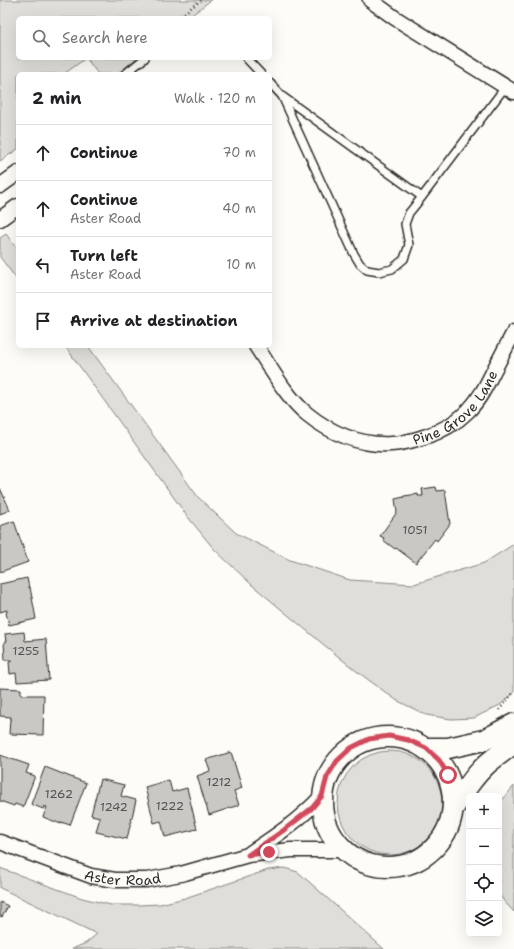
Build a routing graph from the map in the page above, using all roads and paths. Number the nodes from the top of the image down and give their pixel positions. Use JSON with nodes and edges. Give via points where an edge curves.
{"nodes":[{"id":1,"x":201,"y":0,"type":"edge"},
{"id":2,"x":370,"y":0,"type":"edge"},
{"id":3,"x":181,"y":16,"type":"edge"},
{"id":4,"x":143,"y":60,"type":"edge"},
{"id":5,"x":248,"y":60,"type":"edge"},
{"id":6,"x":128,"y":72,"type":"edge"},
{"id":7,"x":259,"y":72,"type":"edge"},
{"id":8,"x":272,"y":85,"type":"edge"},
{"id":9,"x":510,"y":89,"type":"edge"},
{"id":10,"x":282,"y":96,"type":"junction"},
{"id":11,"x":16,"y":174,"type":"edge"},
{"id":12,"x":0,"y":186,"type":"edge"},
{"id":13,"x":422,"y":197,"type":"junction"},
{"id":14,"x":16,"y":207,"type":"edge"},
{"id":15,"x":0,"y":219,"type":"edge"},
{"id":16,"x":514,"y":332,"type":"edge"},
{"id":17,"x":257,"y":348,"type":"edge"},
{"id":18,"x":514,"y":692,"type":"edge"},
{"id":19,"x":498,"y":712,"type":"dead end"},
{"id":20,"x":514,"y":724,"type":"edge"},
{"id":21,"x":514,"y":742,"type":"edge"},
{"id":22,"x":426,"y":748,"type":"junction"},
{"id":23,"x":322,"y":796,"type":"junction"},
{"id":24,"x":453,"y":809,"type":"junction"},
{"id":25,"x":0,"y":842,"type":"edge"},
{"id":26,"x":343,"y":850,"type":"junction"},
{"id":27,"x":248,"y":855,"type":"junction"}],
"edges":[{"from":1,"to":3,"type":"path"},
{"from":2,"to":9,"type":"street"},
{"from":4,"to":6,"type":"lane"},
{"from":5,"to":7,"type":"lane"},
{"from":8,"to":10,"type":"lane"},
{"from":9,"to":13,"type":"lane"},
{"from":10,"to":13,"type":"lane"},
{"from":10,"to":13,"type":"lane","via":[[354,254],[367,270],[392,270],[404,259],[409,245],[405,224],[409,213]]},
{"from":11,"to":12,"type":"street"},
{"from":14,"to":15,"type":"street"},
{"from":16,"to":17,"type":"street","name":"Pine Grove Lane","via":[[482,394],[468,411],[449,426],[433,434],[417,440],[392,444],[360,441],[332,431],[306,414],[288,394]]},
{"from":18,"to":19,"type":"path"},
{"from":20,"to":22,"type":"street","via":[[484,740],[448,748]]},
{"from":21,"to":24,"type":"street","via":[[476,775]]},
{"from":22,"to":23,"type":"street","via":[[408,740],[389,736],[369,739],[351,748],[337,761],[327,777]]},
{"from":22,"to":24,"type":"street","via":[[439,760],[448,775],[453,791]]},
{"from":23,"to":26,"type":"street","via":[[323,816],[330,834]]},
{"from":23,"to":27,"type":"street","name":"Aster Road","via":[[312,808]]},
{"from":24,"to":26,"type":"street","via":[[449,827],[440,843],[426,856],[411,864],[394,868],[376,867],[360,862]]},
{"from":25,"to":27,"type":"street","name":"Aster Road","via":[[91,876],[115,880],[147,880],[181,874]]},
{"from":26,"to":27,"type":"street","name":"Aster Road","via":[[292,850]]}]}
